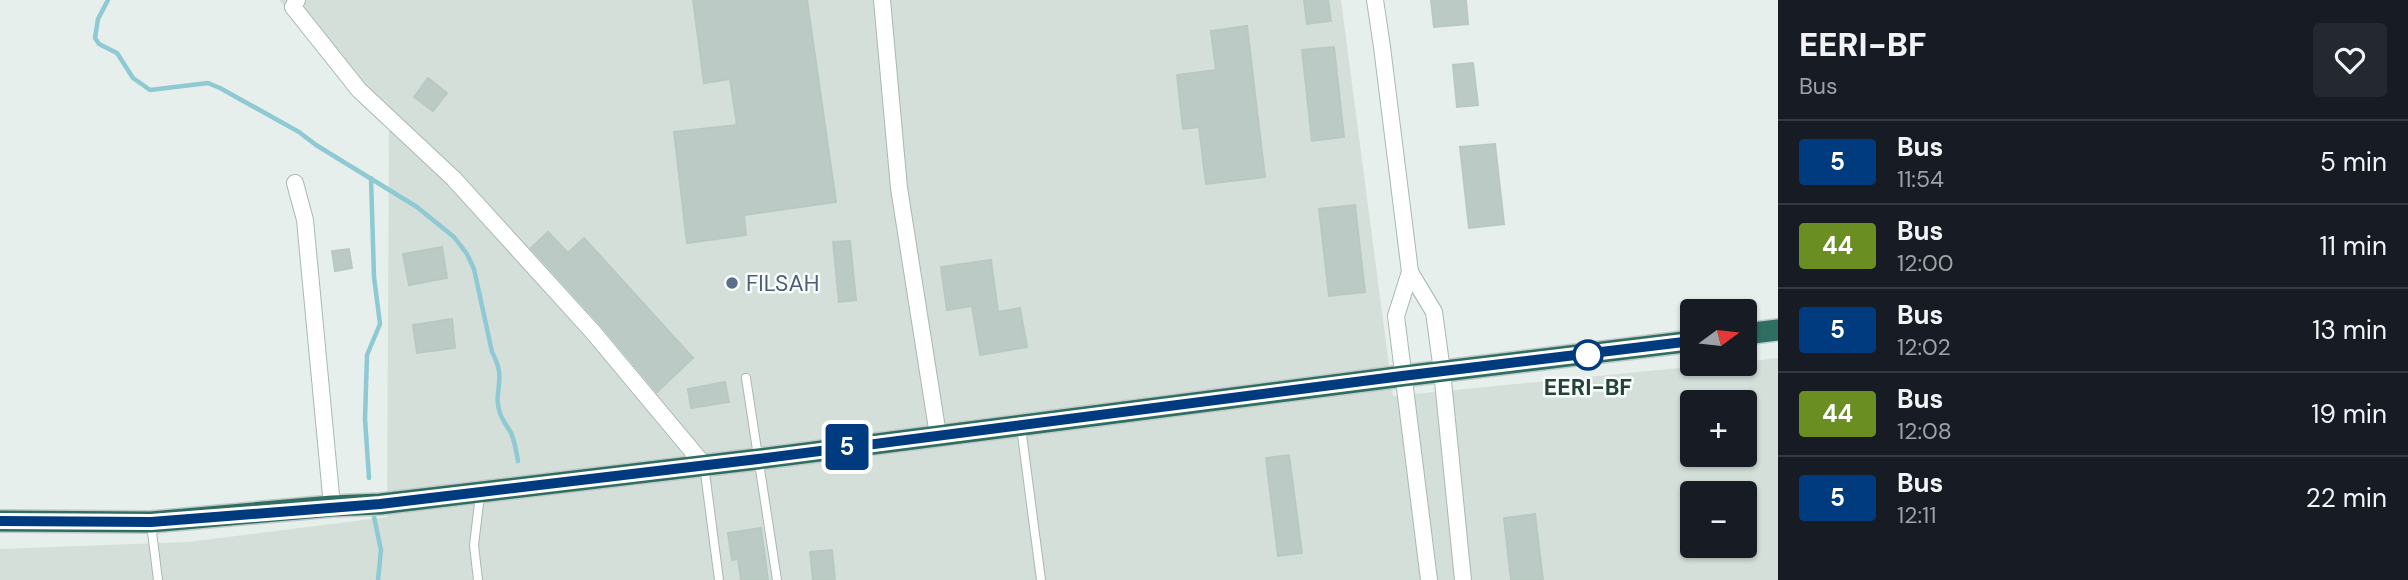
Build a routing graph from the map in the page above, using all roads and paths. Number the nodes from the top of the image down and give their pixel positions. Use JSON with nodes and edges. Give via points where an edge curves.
{"nodes":[{"id":1,"x":297,"y":0,"type":"edge"},
{"id":2,"x":882,"y":0,"type":"edge"},
{"id":3,"x":1375,"y":0,"type":"edge"},
{"id":4,"x":295,"y":183,"type":"dead end"},
{"id":5,"x":1410,"y":272,"type":"junction"},
{"id":6,"x":1778,"y":330,"type":"edge"},
{"id":7,"x":1757,"y":333,"type":"edge"},
{"id":8,"x":1680,"y":342,"type":"edge"},
{"id":9,"x":1442,"y":371,"type":"junction"},
{"id":10,"x":1402,"y":376,"type":"junction"},
{"id":11,"x":746,"y":378,"type":"dead end"},
{"id":12,"x":1021,"y":426,"type":"junction"},
{"id":13,"x":938,"y":435,"type":"junction"},
{"id":14,"x":758,"y":459,"type":"junction"},
{"id":15,"x":704,"y":465,"type":"junction"},
{"id":16,"x":481,"y":492,"type":"junction"},
{"id":17,"x":332,"y":506,"type":"junction"},
{"id":18,"x":0,"y":521,"type":"edge"},
{"id":19,"x":151,"y":522,"type":"junction"},
{"id":20,"x":158,"y":580,"type":"edge"},
{"id":21,"x":478,"y":580,"type":"edge"},
{"id":22,"x":719,"y":580,"type":"edge"},
{"id":23,"x":777,"y":580,"type":"edge"},
{"id":24,"x":1041,"y":580,"type":"edge"},
{"id":25,"x":1429,"y":580,"type":"edge"},
{"id":26,"x":1463,"y":580,"type":"edge"}],
"edges":[{"from":1,"to":15,"type":"street","via":[[293,6],[359,90],[454,179],[593,331]]},
{"from":2,"to":13,"type":"street","via":[[899,188]]},
{"from":3,"to":5,"type":"street"},
{"from":4,"to":17,"type":"street","via":[[305,220]]},
{"from":5,"to":9,"type":"street","via":[[1434,312]]},
{"from":5,"to":10,"type":"street","via":[[1396,316]]},
{"from":6,"to":7,"type":"highway"},
{"from":8,"to":9,"type":"highway"},
{"from":9,"to":10,"type":"highway"},
{"from":9,"to":26,"type":"street"},
{"from":10,"to":12,"type":"highway"},
{"from":10,"to":25,"type":"street"},
{"from":11,"to":14,"type":"lane"},
{"from":12,"to":13,"type":"highway"},
{"from":12,"to":24,"type":"lane"},
{"from":13,"to":14,"type":"highway"},
{"from":14,"to":15,"type":"highway"},
{"from":14,"to":23,"type":"lane"},
{"from":15,"to":16,"type":"highway"},
{"from":15,"to":22,"type":"lane"},
{"from":16,"to":17,"type":"highway"},
{"from":16,"to":21,"type":"lane","via":[[474,545]]},
{"from":17,"to":19,"type":"highway"},
{"from":18,"to":19,"type":"highway"},
{"from":19,"to":20,"type":"lane"}]}
